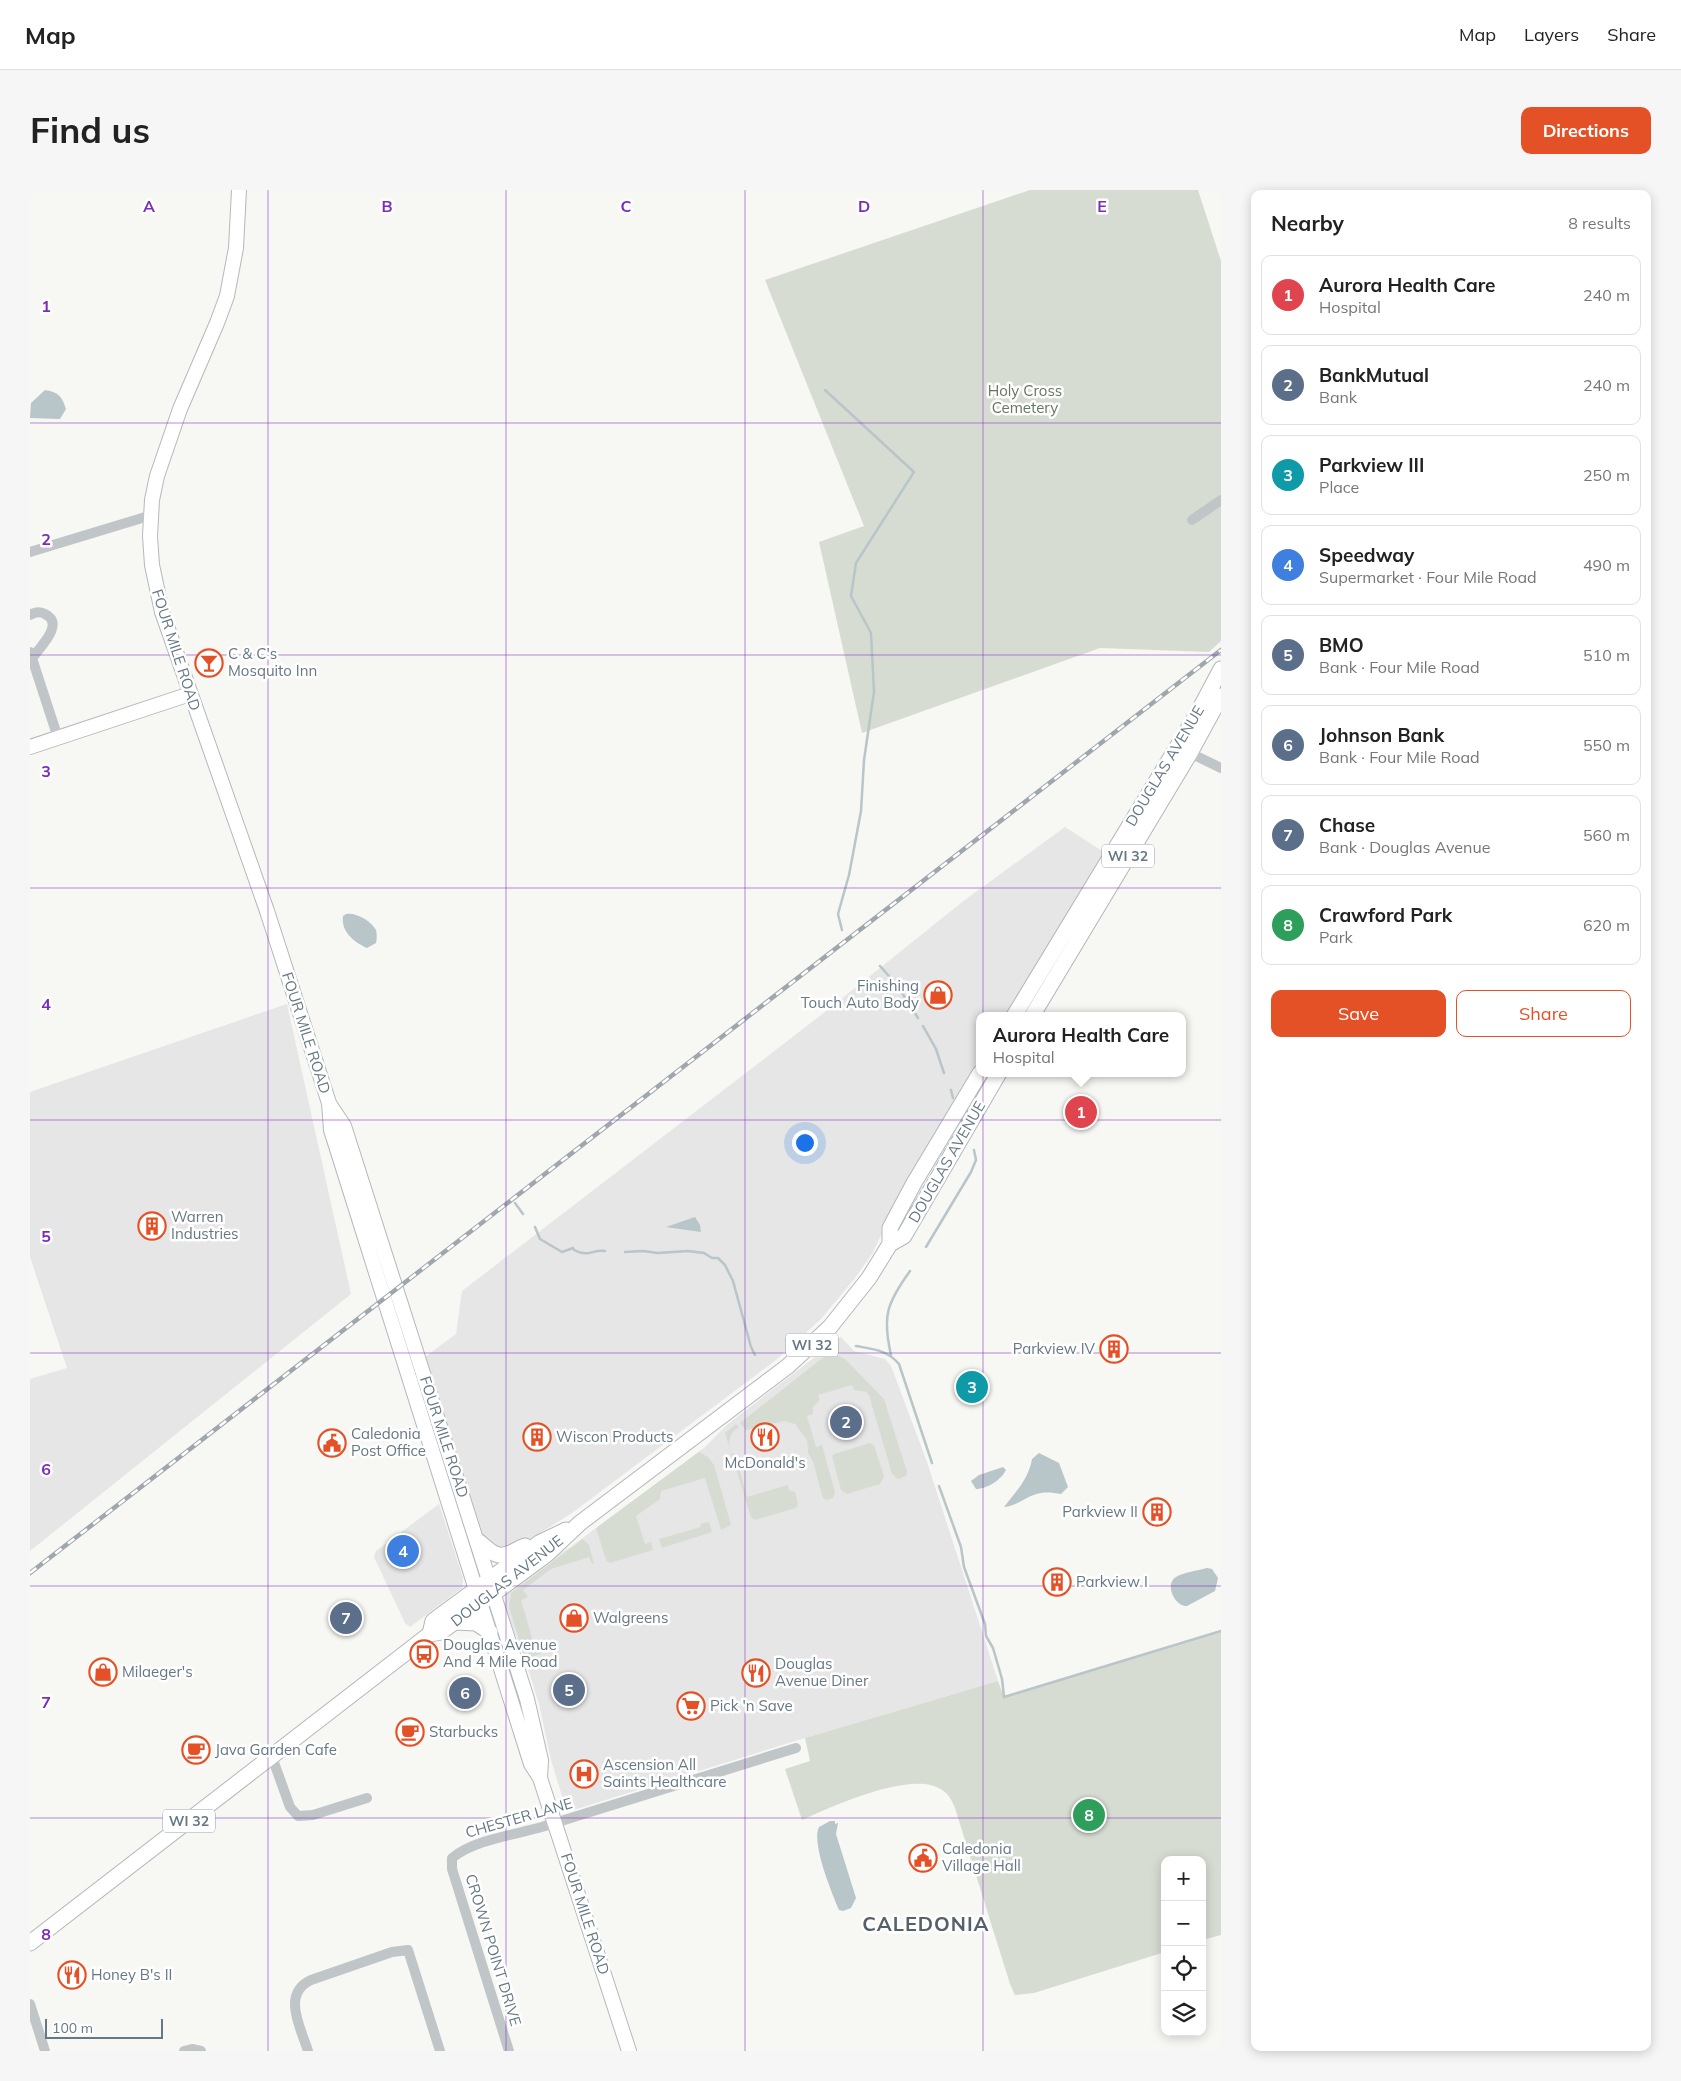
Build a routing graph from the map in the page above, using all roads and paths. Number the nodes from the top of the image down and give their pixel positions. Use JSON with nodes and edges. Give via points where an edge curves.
{"nodes":[{"id":1,"x":239,"y":190,"type":"edge"},
{"id":2,"x":1221,"y":500,"type":"edge"},
{"id":3,"x":152,"y":515,"type":"junction"},
{"id":4,"x":1192,"y":520,"type":"dead end"},
{"id":5,"x":30,"y":552,"type":"edge"},
{"id":6,"x":30,"y":615,"type":"edge"},
{"id":7,"x":31,"y":654,"type":"edge"},
{"id":8,"x":1221,"y":669,"type":"edge"},
{"id":9,"x":190,"y":694,"type":"junction"},
{"id":10,"x":1221,"y":696,"type":"edge"},
{"id":11,"x":58,"y":738,"type":"junction"},
{"id":12,"x":30,"y":747,"type":"edge"},
{"id":13,"x":1183,"y":750,"type":"junction"},
{"id":14,"x":1221,"y":768,"type":"edge"},
{"id":15,"x":1017,"y":1012,"type":"edge"},
{"id":16,"x":1034,"y":1012,"type":"edge"},
{"id":17,"x":978,"y":1077,"type":"edge"},
{"id":18,"x":997,"y":1077,"type":"edge"},
{"id":19,"x":329,"y":1103,"type":"junction"},
{"id":20,"x":890,"y":1244,"type":"junction"},
{"id":21,"x":580,"y":1523,"type":"junction"},
{"id":22,"x":478,"y":1541,"type":"junction"},
{"id":23,"x":534,"y":1547,"type":"junction"},
{"id":24,"x":492,"y":1586,"type":"junction"},
{"id":25,"x":479,"y":1596,"type":"junction"},
{"id":26,"x":456,"y":1622,"type":"junction"},
{"id":27,"x":490,"y":1632,"type":"junction"},
{"id":28,"x":430,"y":1634,"type":"junction"},
{"id":29,"x":796,"y":1748,"type":"dead end"},
{"id":30,"x":272,"y":1757,"type":"junction"},
{"id":31,"x":540,"y":1778,"type":"junction"},
{"id":32,"x":367,"y":1798,"type":"dead end"},
{"id":33,"x":556,"y":1823,"type":"junction"},
{"id":34,"x":452,"y":1858,"type":"joint"},
{"id":35,"x":30,"y":1943,"type":"edge"},
{"id":36,"x":30,"y":2004,"type":"edge"},
{"id":37,"x":45,"y":2051,"type":"edge"},
{"id":38,"x":184,"y":2051,"type":"edge"},
{"id":39,"x":201,"y":2051,"type":"edge"},
{"id":40,"x":308,"y":2051,"type":"edge"},
{"id":41,"x":440,"y":2051,"type":"edge"},
{"id":42,"x":509,"y":2051,"type":"edge"},
{"id":43,"x":630,"y":2051,"type":"edge"}],
"edges":[{"from":1,"to":3,"type":"street","name":"FOUR MILE ROAD","via":[[239,224],[227,296],[164,453],[152,500]]},
{"from":2,"to":4,"type":"street"},
{"from":3,"to":5,"type":"street"},
{"from":3,"to":9,"type":"street","name":"FOUR MILE ROAD","via":[[150,536],[154,582]]},
{"from":6,"to":7,"type":"street","via":[[46,614],[53,625],[46,641]]},
{"from":7,"to":11,"type":"street"},
{"from":8,"to":13,"type":"main road","name":"DOUGLAS AVENUE","number":"WI 32","via":[[1196,716]]},
{"from":9,"to":11,"type":"street"},
{"from":9,"to":19,"type":"street","name":"FOUR MILE ROAD","via":[[267,911]]},
{"from":10,"to":13,"type":"main road","name":"DOUGLAS AVENUE","number":"WI 32"},
{"from":11,"to":12,"type":"street"},
{"from":13,"to":14,"type":"street"},
{"from":13,"to":15,"type":"main road","name":"DOUGLAS AVENUE","number":"WI 32"},
{"from":13,"to":16,"type":"main road","name":"DOUGLAS AVENUE","number":"WI 32"},
{"from":17,"to":20,"type":"main road","name":"DOUGLAS AVENUE","number":"WI 32","via":[[890,1228]]},
{"from":18,"to":20,"type":"main road","name":"DOUGLAS AVENUE","number":"WI 32","via":[[904,1236]]},
{"from":19,"to":22,"type":"street","name":"FOUR MILE ROAD","via":[[344,1126]]},
{"from":19,"to":25,"type":"street","name":"FOUR MILE ROAD","via":[[331,1130]]},
{"from":20,"to":21,"type":"main road","name":"DOUGLAS AVENUE","number":"WI 32","via":[[850,1303],[809,1347]]},
{"from":21,"to":23,"type":"main road","name":"DOUGLAS AVENUE","number":"WI 32"},
{"from":21,"to":24,"type":"main road","name":"DOUGLAS AVENUE","number":"WI 32","via":[[546,1555]]},
{"from":22,"to":23,"type":"main road","via":[[491,1553],[501,1555],[523,1545]]},
{"from":22,"to":24,"type":"street","name":"FOUR MILE ROAD"},
{"from":23,"to":24,"type":"main road","name":"DOUGLAS AVENUE","number":"WI 32"},
{"from":24,"to":25,"type":"main road","name":"DOUGLAS AVENUE","number":"WI 32"},
{"from":24,"to":31,"type":"street","name":"FOUR MILE ROAD","via":[[527,1699],[541,1760]]},
{"from":25,"to":26,"type":"main road","name":"DOUGLAS AVENUE","number":"WI 32"},
{"from":25,"to":27,"type":"street","name":"FOUR MILE ROAD"},
{"from":25,"to":28,"type":"main road","name":"DOUGLAS AVENUE","number":"WI 32","via":[[433,1621]]},
{"from":26,"to":27,"type":"main road","via":[[476,1623]]},
{"from":26,"to":28,"type":"main road","name":"DOUGLAS AVENUE","number":"WI 32","via":[[441,1632]]},
{"from":27,"to":31,"type":"street","name":"FOUR MILE ROAD","via":[[531,1764]]},
{"from":28,"to":30,"type":"main road","name":"DOUGLAS AVENUE","number":"WI 32"},
{"from":29,"to":33,"type":"street","name":"CHESTER LANE"},
{"from":30,"to":32,"type":"street","via":[[290,1808],[298,1816],[312,1815]]},
{"from":30,"to":35,"type":"main road","name":"DOUGLAS AVENUE","number":"WI 32"},
{"from":31,"to":33,"type":"street","name":"FOUR MILE ROAD"},
{"from":33,"to":34,"type":"street","name":"CHESTER LANE","via":[[492,1840],[460,1851]]},
{"from":33,"to":43,"type":"street","name":"FOUR MILE ROAD"},
{"from":34,"to":42,"type":"street","name":"CROWN POINT DRIVE","via":[[452,1869]]},
{"from":36,"to":37,"type":"street"},
{"from":38,"to":39,"type":"street"},
{"from":40,"to":41,"type":"street","via":[[294,2006],[300,1988],[311,1980],[392,1952],[408,1950]]}]}
